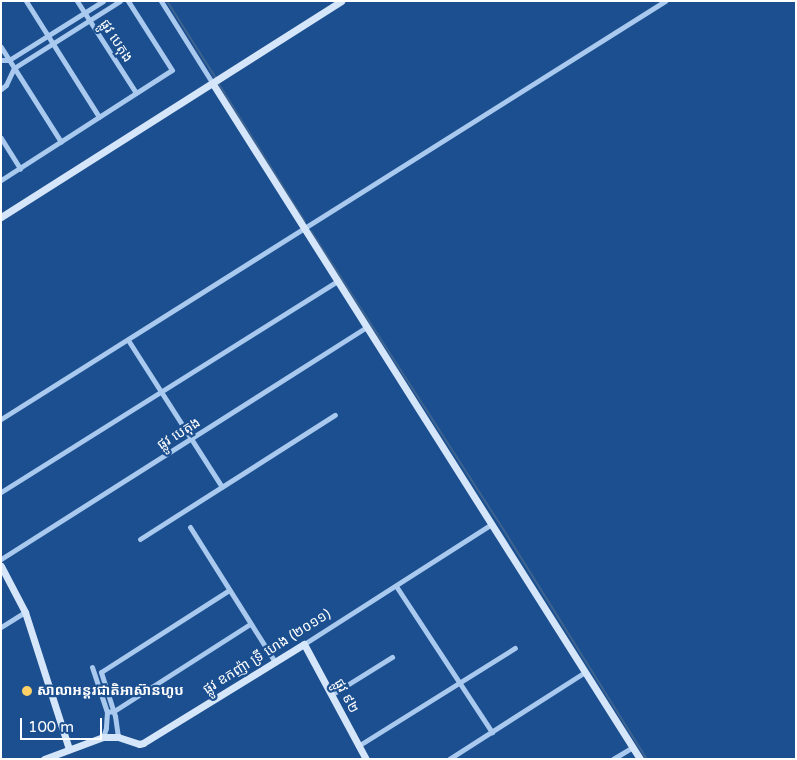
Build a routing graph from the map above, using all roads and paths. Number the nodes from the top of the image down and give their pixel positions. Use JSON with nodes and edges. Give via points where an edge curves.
{"nodes":[{"id":1,"x":26,"y":1,"type":"edge"},
{"id":2,"x":77,"y":1,"type":"edge"},
{"id":3,"x":103,"y":1,"type":"edge"},
{"id":4,"x":120,"y":1,"type":"edge"},
{"id":5,"x":128,"y":1,"type":"edge"},
{"id":6,"x":161,"y":1,"type":"edge"},
{"id":7,"x":341,"y":1,"type":"edge"},
{"id":8,"x":665,"y":1,"type":"edge"},
{"id":9,"x":84,"y":13,"type":"junction"},
{"id":10,"x":89,"y":20,"type":"junction"},
{"id":11,"x":48,"y":36,"type":"junction"},
{"id":12,"x":52,"y":44,"type":"junction"},
{"id":13,"x":1,"y":47,"type":"edge"},
{"id":14,"x":1,"y":60,"type":"edge"},
{"id":15,"x":9,"y":60,"type":"junction"},
{"id":16,"x":14,"y":68,"type":"junction"},
{"id":17,"x":216,"y":82,"type":"junction"},
{"id":18,"x":1,"y":89,"type":"edge"},
{"id":19,"x":136,"y":93,"type":"junction"},
{"id":20,"x":99,"y":117,"type":"junction"},
{"id":21,"x":1,"y":138,"type":"edge"},
{"id":22,"x":61,"y":142,"type":"junction"},
{"id":23,"x":20,"y":168,"type":"junction"},
{"id":24,"x":1,"y":180,"type":"edge"},
{"id":25,"x":1,"y":217,"type":"edge"},
{"id":26,"x":305,"y":229,"type":"junction"},
{"id":27,"x":338,"y":281,"type":"junction"},
{"id":28,"x":367,"y":327,"type":"junction"},
{"id":29,"x":128,"y":340,"type":"junction"},
{"id":30,"x":160,"y":392,"type":"junction"},
{"id":31,"x":335,"y":415,"type":"dead end"},
{"id":32,"x":1,"y":419,"type":"edge"},
{"id":33,"x":191,"y":440,"type":"junction"},
{"id":34,"x":222,"y":487,"type":"junction"},
{"id":35,"x":1,"y":492,"type":"edge"},
{"id":36,"x":492,"y":524,"type":"junction"},
{"id":37,"x":190,"y":528,"type":"dead end"},
{"id":38,"x":140,"y":539,"type":"dead end"},
{"id":39,"x":1,"y":559,"type":"edge"},
{"id":40,"x":1,"y":566,"type":"edge"},
{"id":41,"x":396,"y":586,"type":"junction"},
{"id":42,"x":229,"y":590,"type":"junction"},
{"id":43,"x":25,"y":612,"type":"junction"},
{"id":44,"x":250,"y":624,"type":"junction"},
{"id":45,"x":1,"y":627,"type":"edge"},
{"id":46,"x":304,"y":644,"type":"junction"},
{"id":47,"x":515,"y":648,"type":"dead end"},
{"id":48,"x":392,"y":657,"type":"dead end"},
{"id":49,"x":275,"y":662,"type":"junction"},
{"id":50,"x":92,"y":667,"type":"dead end"},
{"id":51,"x":585,"y":672,"type":"junction"},
{"id":52,"x":460,"y":684,"type":"junction"},
{"id":53,"x":331,"y":695,"type":"junction"},
{"id":54,"x":114,"y":711,"type":"junction"},
{"id":55,"x":107,"y":712,"type":"junction"},
{"id":56,"x":492,"y":732,"type":"junction"},
{"id":57,"x":102,"y":737,"type":"junction"},
{"id":58,"x":118,"y":737,"type":"junction"},
{"id":59,"x":358,"y":746,"type":"junction"},
{"id":60,"x":633,"y":747,"type":"junction"},
{"id":61,"x":69,"y":749,"type":"junction"},
{"id":62,"x":44,"y":759,"type":"edge"},
{"id":63,"x":366,"y":759,"type":"edge"},
{"id":64,"x":449,"y":759,"type":"edge"},
{"id":65,"x":613,"y":759,"type":"edge"},
{"id":66,"x":640,"y":759,"type":"edge"}],
"edges":[{"from":1,"to":11,"type":"street"},
{"from":2,"to":9,"type":"street","name":"ផ្លូវ បេតុង"},
{"from":3,"to":9,"type":"street"},
{"from":4,"to":10,"type":"street"},
{"from":5,"to":19,"type":"street","via":[[172,70]]},
{"from":6,"to":17,"type":"street"},
{"from":7,"to":17,"type":"street"},
{"from":8,"to":26,"type":"street"},
{"from":9,"to":10,"type":"street","name":"ផ្លូវ បេតុង"},
{"from":9,"to":11,"type":"street"},
{"from":10,"to":12,"type":"street"},
{"from":10,"to":19,"type":"street","name":"ផ្លូវ បេតុង"},
{"from":11,"to":12,"type":"street"},
{"from":11,"to":15,"type":"street"},
{"from":12,"to":16,"type":"street"},
{"from":12,"to":20,"type":"street"},
{"from":13,"to":15,"type":"street"},
{"from":14,"to":15,"type":"street"},
{"from":15,"to":16,"type":"street"},
{"from":16,"to":18,"type":"street","via":[[6,86]]},
{"from":16,"to":22,"type":"street"},
{"from":17,"to":25,"type":"street"},
{"from":17,"to":26,"type":"street"},
{"from":19,"to":20,"type":"street"},
{"from":20,"to":22,"type":"street"},
{"from":21,"to":23,"type":"street"},
{"from":22,"to":23,"type":"street"},
{"from":23,"to":24,"type":"street"},
{"from":26,"to":27,"type":"street"},
{"from":26,"to":29,"type":"street"},
{"from":27,"to":28,"type":"street"},
{"from":27,"to":30,"type":"street"},
{"from":28,"to":33,"type":"street","name":"ផ្លូវ បេតុង"},
{"from":28,"to":36,"type":"street"},
{"from":29,"to":30,"type":"street"},
{"from":29,"to":32,"type":"street"},
{"from":30,"to":33,"type":"street"},
{"from":30,"to":35,"type":"street"},
{"from":31,"to":34,"type":"street"},
{"from":33,"to":34,"type":"street"},
{"from":33,"to":39,"type":"street","name":"ផ្លូវ បេតុង"},
{"from":34,"to":38,"type":"street"},
{"from":36,"to":41,"type":"street","name":"ផ្លូវ ឧកញ៉ា ទ្រី ហេង (២០១១)"},
{"from":36,"to":51,"type":"street"},
{"from":37,"to":42,"type":"street"},
{"from":40,"to":43,"type":"street"},
{"from":41,"to":46,"type":"street","name":"ផ្លូវ ឧកញ៉ា ទ្រី ហេង (២០១១)"},
{"from":41,"to":52,"type":"street"},
{"from":42,"to":44,"type":"street"},
{"from":42,"to":54,"type":"street","via":[[102,672]]},
{"from":43,"to":45,"type":"street"},
{"from":43,"to":61,"type":"street"},
{"from":44,"to":49,"type":"street"},
{"from":44,"to":54,"type":"street"},
{"from":46,"to":49,"type":"street","name":"ផ្លូវ ឧកញ៉ា ទ្រី ហេង (២០១១)"},
{"from":46,"to":53,"type":"street","name":"ផ្លូវ ៩២"},
{"from":47,"to":52,"type":"street"},
{"from":48,"to":53,"type":"street"},
{"from":49,"to":58,"type":"street","name":"ផ្លូវ ឧកញ៉ា ទ្រី ហេង (២០១១)","via":[[143,743]]},
{"from":50,"to":55,"type":"street"},
{"from":51,"to":56,"type":"street"},
{"from":51,"to":60,"type":"street"},
{"from":52,"to":56,"type":"street"},
{"from":52,"to":59,"type":"street"},
{"from":53,"to":59,"type":"street","name":"ផ្លូវ ៩២"},
{"from":54,"to":55,"type":"street"},
{"from":54,"to":58,"type":"street"},
{"from":55,"to":57,"type":"street"},
{"from":56,"to":64,"type":"street"},
{"from":57,"to":58,"type":"street","name":"ផ្លូវ ឧកញ៉ា ទ្រី ហេង (២០១១)"},
{"from":57,"to":61,"type":"street","name":"ផ្លូវ ឧកញ៉ា ទ្រី ហេង (២០១១)"},
{"from":59,"to":63,"type":"street","name":"ផ្លូវ ៩២"},
{"from":60,"to":65,"type":"street"},
{"from":60,"to":66,"type":"street"},
{"from":61,"to":62,"type":"street","name":"ផ្លូវ ឧកញ៉ា ទ្រី ហេង (២០១១)"}]}
